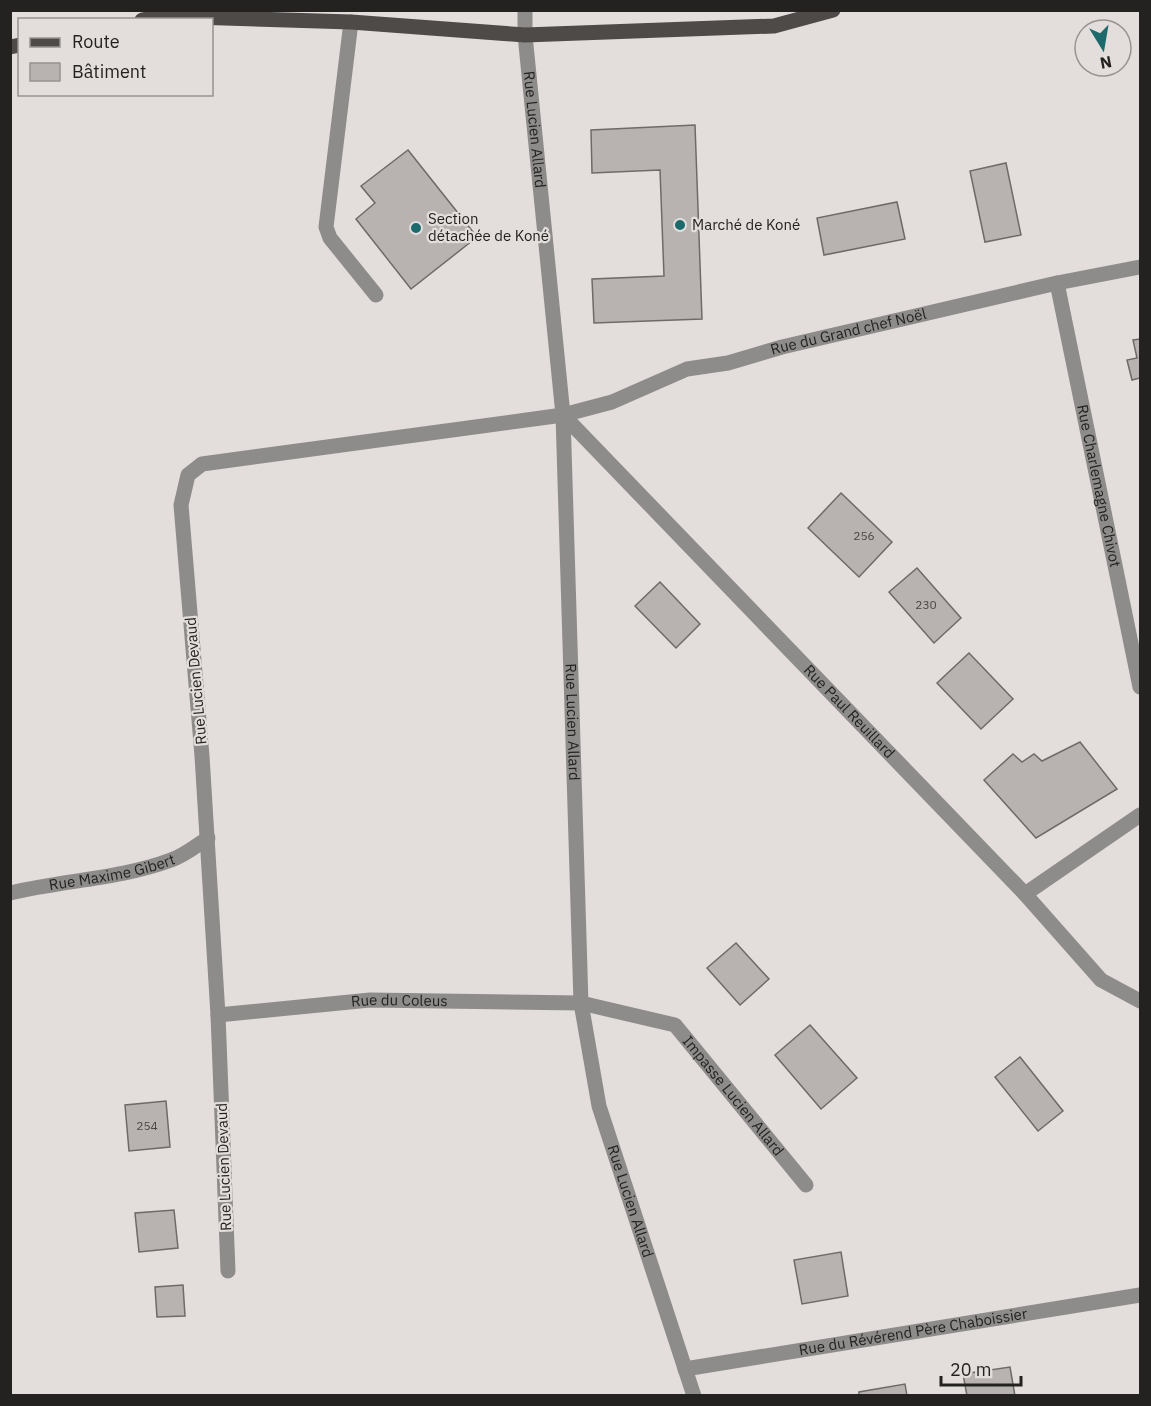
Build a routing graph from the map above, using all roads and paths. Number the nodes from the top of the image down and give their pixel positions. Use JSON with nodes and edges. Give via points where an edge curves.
{"nodes":[{"id":1,"x":525,"y":10,"type":"edge"},
{"id":2,"x":833,"y":10,"type":"edge"},
{"id":3,"x":152,"y":18,"type":"edge"},
{"id":4,"x":351,"y":22,"type":"junction"},
{"id":5,"x":525,"y":35,"type":"junction"},
{"id":6,"x":1140,"y":267,"type":"edge"},
{"id":7,"x":1057,"y":284,"type":"junction"},
{"id":8,"x":375,"y":295,"type":"dead end"},
{"id":9,"x":563,"y":415,"type":"junction"},
{"id":10,"x":1140,"y":687,"type":"edge"},
{"id":11,"x":1140,"y":815,"type":"edge"},
{"id":12,"x":207,"y":838,"type":"junction"},
{"id":13,"x":10,"y":893,"type":"edge"},
{"id":14,"x":1025,"y":894,"type":"junction"},
{"id":15,"x":1140,"y":1001,"type":"edge"},
{"id":16,"x":581,"y":1003,"type":"junction"},
{"id":17,"x":218,"y":1015,"type":"junction"},
{"id":18,"x":806,"y":1185,"type":"dead end"},
{"id":19,"x":228,"y":1271,"type":"dead end"},
{"id":20,"x":1140,"y":1295,"type":"edge"},
{"id":21,"x":686,"y":1369,"type":"junction"},
{"id":22,"x":694,"y":1395,"type":"edge"}],
"edges":[{"from":1,"to":5,"type":"street","name":"Rue Lucien Allard"},
{"from":2,"to":5,"type":"main road","via":[[774,26]]},
{"from":3,"to":4,"type":"main road"},
{"from":4,"to":5,"type":"main road"},
{"from":4,"to":8,"type":"street","via":[[326,227],[330,238]]},
{"from":5,"to":9,"type":"street","name":"Rue Lucien Allard"},
{"from":6,"to":7,"type":"street","name":"Rue du Grand chef Noël"},
{"from":7,"to":9,"type":"street","name":"Rue du Grand chef Noël","via":[[728,363],[687,369],[612,402]]},
{"from":7,"to":10,"type":"street","name":"Rue Charlemagne Chivot"},
{"from":9,"to":12,"type":"street","name":"Rue Lucien Devaud","via":[[202,464],[188,475],[181,505]]},
{"from":9,"to":14,"type":"street","name":"Rue Paul Reuillard"},
{"from":9,"to":16,"type":"street","name":"Rue Lucien Allard"},
{"from":11,"to":14,"type":"street"},
{"from":12,"to":13,"type":"street","name":"Rue Maxime Gibert","via":[[174,860],[131,872]]},
{"from":12,"to":17,"type":"street","name":"Rue Lucien Devaud"},
{"from":14,"to":15,"type":"street","name":"Rue Paul Reuillard","via":[[1101,980]]},
{"from":16,"to":17,"type":"street","name":"Rue du Coleus","via":[[370,1000]]},
{"from":16,"to":18,"type":"street","name":"Impasse Lucien Allard","via":[[675,1025]]},
{"from":16,"to":21,"type":"street","name":"Rue Lucien Allard","via":[[599,1106]]},
{"from":17,"to":19,"type":"street","name":"Rue Lucien Devaud"},
{"from":20,"to":21,"type":"street","name":"Rue du Révérend Père Chaboissier"},
{"from":21,"to":22,"type":"street","name":"Rue Lucien Allard"}]}
